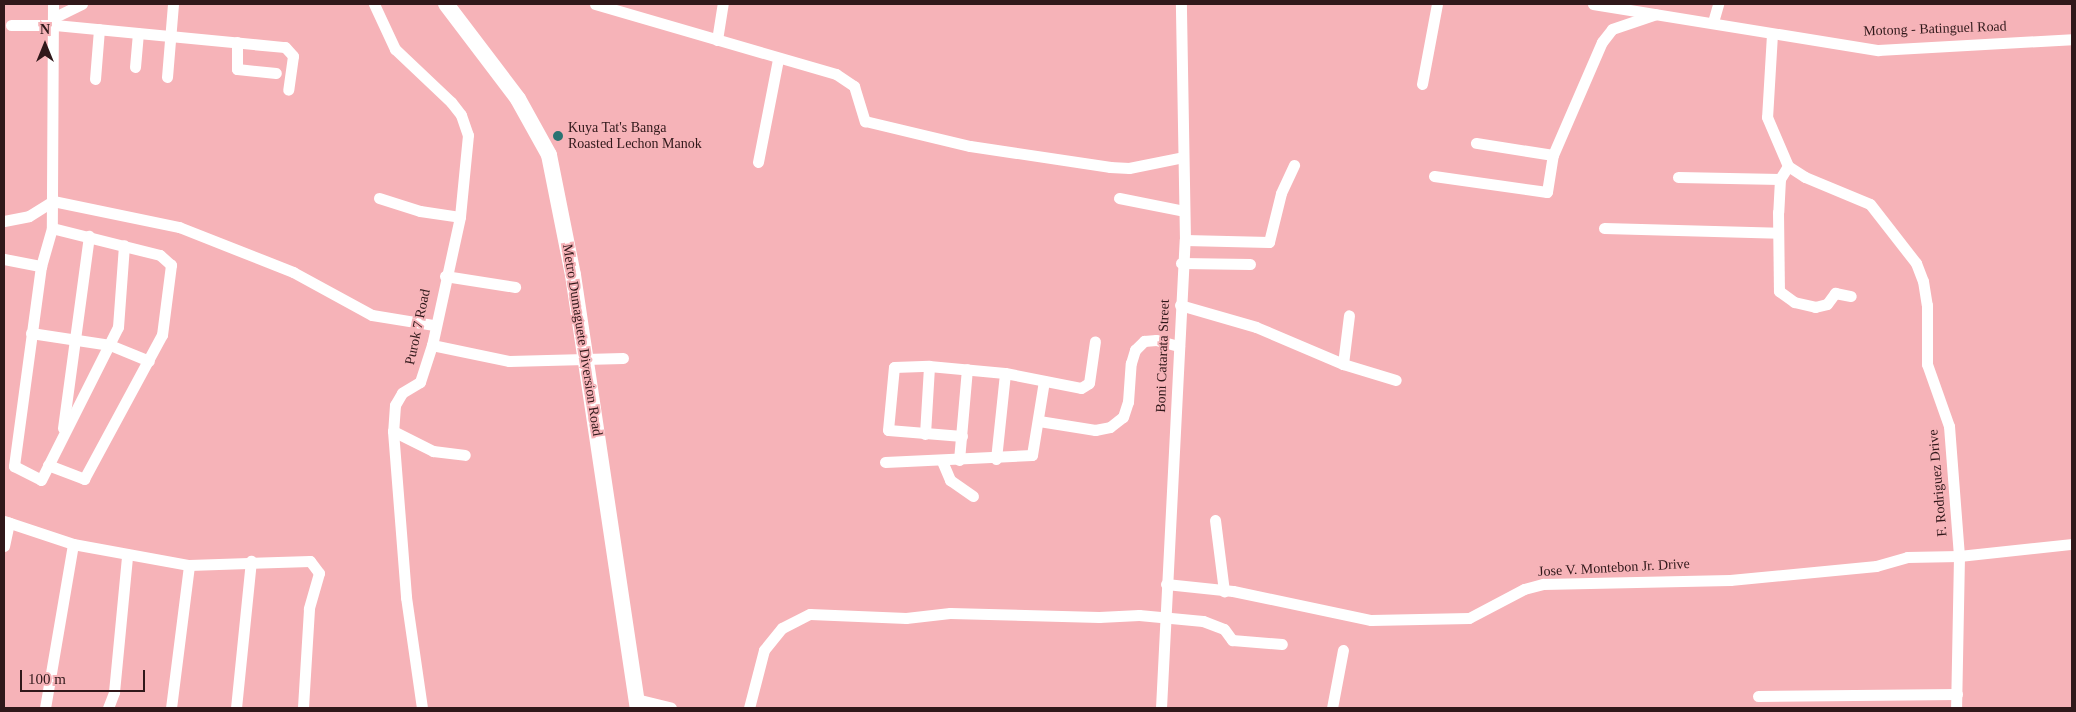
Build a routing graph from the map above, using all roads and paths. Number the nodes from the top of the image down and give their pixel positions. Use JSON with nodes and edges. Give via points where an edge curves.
{"nodes":[{"id":1,"x":53,"y":4,"type":"edge"},
{"id":2,"x":82,"y":4,"type":"edge"},
{"id":3,"x":173,"y":4,"type":"edge"},
{"id":4,"x":374,"y":4,"type":"edge"},
{"id":5,"x":446,"y":4,"type":"edge"},
{"id":6,"x":595,"y":4,"type":"edge"},
{"id":7,"x":723,"y":4,"type":"edge"},
{"id":8,"x":1181,"y":4,"type":"edge"},
{"id":9,"x":1437,"y":4,"type":"edge"},
{"id":10,"x":1593,"y":4,"type":"edge"},
{"id":11,"x":1718,"y":4,"type":"edge"},
{"id":12,"x":1659,"y":13,"type":"junction"},
{"id":13,"x":55,"y":21,"type":"junction"},
{"id":14,"x":1713,"y":22,"type":"junction"},
{"id":15,"x":11,"y":25,"type":"dead end"},
{"id":16,"x":99,"y":29,"type":"junction"},
{"id":17,"x":138,"y":33,"type":"junction"},
{"id":18,"x":1772,"y":34,"type":"junction"},
{"id":19,"x":169,"y":36,"type":"junction"},
{"id":20,"x":2072,"y":39,"type":"edge"},
{"id":21,"x":717,"y":40,"type":"junction"},
{"id":22,"x":237,"y":42,"type":"junction"},
{"id":23,"x":778,"y":59,"type":"junction"},
{"id":24,"x":135,"y":67,"type":"dead end"},
{"id":25,"x":276,"y":73,"type":"dead end"},
{"id":26,"x":167,"y":77,"type":"dead end"},
{"id":27,"x":95,"y":79,"type":"dead end"},
{"id":28,"x":1422,"y":84,"type":"dead end"},
{"id":29,"x":288,"y":90,"type":"dead end"},
{"id":30,"x":1476,"y":143,"type":"dead end"},
{"id":31,"x":1553,"y":155,"type":"junction"},
{"id":32,"x":1183,"y":157,"type":"junction"},
{"id":33,"x":758,"y":162,"type":"dead end"},
{"id":34,"x":1294,"y":165,"type":"dead end"},
{"id":35,"x":1788,"y":166,"type":"junction"},
{"id":36,"x":1434,"y":176,"type":"dead end"},
{"id":37,"x":1678,"y":177,"type":"dead end"},
{"id":38,"x":1780,"y":179,"type":"junction"},
{"id":39,"x":379,"y":198,"type":"dead end"},
{"id":40,"x":1119,"y":198,"type":"dead end"},
{"id":41,"x":53,"y":200,"type":"junction"},
{"id":42,"x":1184,"y":210,"type":"junction"},
{"id":43,"x":460,"y":217,"type":"junction"},
{"id":44,"x":4,"y":221,"type":"edge"},
{"id":45,"x":52,"y":228,"type":"junction"},
{"id":46,"x":1604,"y":228,"type":"dead end"},
{"id":47,"x":1778,"y":233,"type":"junction"},
{"id":48,"x":89,"y":236,"type":"junction"},
{"id":49,"x":1185,"y":240,"type":"junction"},
{"id":50,"x":124,"y":245,"type":"junction"},
{"id":51,"x":4,"y":259,"type":"edge"},
{"id":52,"x":1181,"y":263,"type":"junction"},
{"id":53,"x":1250,"y":264,"type":"dead end"},
{"id":54,"x":41,"y":266,"type":"junction"},
{"id":55,"x":445,"y":276,"type":"junction"},
{"id":56,"x":515,"y":287,"type":"dead end"},
{"id":57,"x":1851,"y":296,"type":"dead end"},
{"id":58,"x":1180,"y":304,"type":"junction"},
{"id":59,"x":1350,"y":315,"type":"dead end"},
{"id":60,"x":434,"y":325,"type":"junction"},
{"id":61,"x":31,"y":333,"type":"junction"},
{"id":62,"x":75,"y":339,"type":"junction"},
{"id":63,"x":1094,"y":341,"type":"dead end"},
{"id":64,"x":110,"y":345,"type":"junction"},
{"id":65,"x":432,"y":345,"type":"junction"},
{"id":66,"x":1179,"y":346,"type":"junction"},
{"id":67,"x":623,"y":358,"type":"dead end"},
{"id":68,"x":585,"y":359,"type":"junction"},
{"id":69,"x":149,"y":361,"type":"junction"},
{"id":70,"x":1343,"y":364,"type":"junction"},
{"id":71,"x":929,"y":366,"type":"junction"},
{"id":72,"x":967,"y":369,"type":"junction"},
{"id":73,"x":1005,"y":373,"type":"junction"},
{"id":74,"x":1396,"y":380,"type":"dead end"},
{"id":75,"x":1044,"y":381,"type":"junction"},
{"id":76,"x":1039,"y":421,"type":"junction"},
{"id":77,"x":393,"y":431,"type":"junction"},
{"id":78,"x":925,"y":434,"type":"junction"},
{"id":79,"x":962,"y":436,"type":"junction"},
{"id":80,"x":61,"y":438,"type":"junction"},
{"id":81,"x":465,"y":455,"type":"dead end"},
{"id":82,"x":996,"y":459,"type":"junction"},
{"id":83,"x":960,"y":460,"type":"junction"},
{"id":84,"x":942,"y":461,"type":"junction"},
{"id":85,"x":885,"y":462,"type":"dead end"},
{"id":86,"x":48,"y":465,"type":"junction"},
{"id":87,"x":973,"y":496,"type":"dead end"},
{"id":88,"x":1215,"y":520,"type":"dead end"},
{"id":89,"x":6,"y":522,"type":"edge"},
{"id":90,"x":73,"y":544,"type":"junction"},
{"id":91,"x":2072,"y":544,"type":"edge"},
{"id":92,"x":4,"y":546,"type":"edge"},
{"id":93,"x":128,"y":556,"type":"junction"},
{"id":94,"x":1959,"y":556,"type":"junction"},
{"id":95,"x":252,"y":561,"type":"junction"},
{"id":96,"x":188,"y":565,"type":"junction"},
{"id":97,"x":1166,"y":584,"type":"junction"},
{"id":98,"x":1224,"y":591,"type":"junction"},
{"id":99,"x":1165,"y":618,"type":"junction"},
{"id":100,"x":1282,"y":644,"type":"dead end"},
{"id":101,"x":1343,"y":650,"type":"dead end"},
{"id":102,"x":1957,"y":694,"type":"junction"},
{"id":103,"x":1758,"y":696,"type":"dead end"},
{"id":104,"x":637,"y":704,"type":"edge"},
{"id":105,"x":45,"y":708,"type":"edge"},
{"id":106,"x":108,"y":708,"type":"edge"},
{"id":107,"x":171,"y":708,"type":"edge"},
{"id":108,"x":236,"y":708,"type":"edge"},
{"id":109,"x":303,"y":708,"type":"edge"},
{"id":110,"x":422,"y":708,"type":"edge"},
{"id":111,"x":671,"y":708,"type":"edge"},
{"id":112,"x":749,"y":708,"type":"edge"},
{"id":113,"x":1161,"y":708,"type":"edge"},
{"id":114,"x":1332,"y":708,"type":"edge"},
{"id":115,"x":1956,"y":708,"type":"edge"}],
"edges":[{"from":1,"to":13,"type":"street"},
{"from":2,"to":13,"type":"street"},
{"from":3,"to":19,"type":"street"},
{"from":4,"to":43,"type":"street","name":"Purok 7 Road","via":[[395,49],[461,115],[468,134]]},
{"from":5,"to":68,"type":"highway","name":"Metro Dumaguete Diversion Road","via":[[518,99],[549,155],[566,230]]},
{"from":6,"to":21,"type":"street"},
{"from":7,"to":21,"type":"street"},
{"from":8,"to":32,"type":"street","name":"Boni Catarata Street"},
{"from":9,"to":28,"type":"street"},
{"from":10,"to":12,"type":"street","name":"Motong - Batinguel Road"},
{"from":11,"to":14,"type":"street"},
{"from":12,"to":14,"type":"street","name":"Motong - Batinguel Road"},
{"from":12,"to":31,"type":"street","via":[[1612,29],[1602,42]]},
{"from":13,"to":15,"type":"street"},
{"from":13,"to":16,"type":"street"},
{"from":13,"to":41,"type":"street"},
{"from":14,"to":18,"type":"street","name":"Motong - Batinguel Road"},
{"from":16,"to":17,"type":"street"},
{"from":16,"to":27,"type":"street"},
{"from":17,"to":19,"type":"street"},
{"from":17,"to":24,"type":"street"},
{"from":18,"to":20,"type":"street","name":"Motong - Batinguel Road","via":[[1878,50]]},
{"from":18,"to":35,"type":"street","via":[[1767,117]]},
{"from":19,"to":22,"type":"street"},
{"from":19,"to":26,"type":"street"},
{"from":21,"to":23,"type":"street"},
{"from":22,"to":25,"type":"street","via":[[237,69]]},
{"from":22,"to":29,"type":"street","via":[[285,47],[291,51]]},
{"from":23,"to":32,"type":"street","via":[[836,74],[854,86],[865,121],[970,146],[1110,168],[1129,168]]},
{"from":23,"to":33,"type":"street"},
{"from":30,"to":31,"type":"street"},
{"from":31,"to":36,"type":"street","via":[[1547,192]]},
{"from":32,"to":42,"type":"street","name":"Boni Catarata Street"},
{"from":34,"to":49,"type":"street","via":[[1281,193],[1270,242]]},
{"from":35,"to":38,"type":"street"},
{"from":35,"to":94,"type":"street","name":"F. Rodriguez Drive","via":[[1805,177],[1870,204],[1916,263],[1927,305],[1928,364],[1949,426]]},
{"from":37,"to":38,"type":"street"},
{"from":38,"to":47,"type":"street"},
{"from":39,"to":43,"type":"street"},
{"from":40,"to":42,"type":"street"},
{"from":41,"to":44,"type":"street","via":[[28,216]]},
{"from":41,"to":45,"type":"street"},
{"from":41,"to":60,"type":"street","via":[[179,227],[293,272],[372,315]]},
{"from":42,"to":49,"type":"street","name":"Boni Catarata Street"},
{"from":43,"to":55,"type":"street","name":"Purok 7 Road"},
{"from":45,"to":48,"type":"street"},
{"from":45,"to":54,"type":"street"},
{"from":46,"to":47,"type":"street"},
{"from":47,"to":57,"type":"street","via":[[1779,291],[1794,302],[1816,307],[1826,304],[1835,293]]},
{"from":48,"to":50,"type":"street"},
{"from":48,"to":62,"type":"street"},
{"from":49,"to":52,"type":"street","name":"Boni Catarata Street"},
{"from":50,"to":64,"type":"street","via":[[118,327]]},
{"from":50,"to":69,"type":"street","via":[[160,254],[171,265],[162,334]]},
{"from":51,"to":54,"type":"street"},
{"from":52,"to":53,"type":"street"},
{"from":52,"to":58,"type":"street","name":"Boni Catarata Street"},
{"from":54,"to":61,"type":"street"},
{"from":55,"to":56,"type":"street"},
{"from":55,"to":60,"type":"street","name":"Purok 7 Road"},
{"from":58,"to":66,"type":"street","name":"Boni Catarata Street"},
{"from":58,"to":70,"type":"street","via":[[1256,327]]},
{"from":59,"to":70,"type":"street"},
{"from":60,"to":65,"type":"street","name":"Purok 7 Road"},
{"from":61,"to":62,"type":"street"},
{"from":61,"to":86,"type":"street","via":[[14,466],[41,480]]},
{"from":62,"to":64,"type":"street"},
{"from":62,"to":80,"type":"street"},
{"from":63,"to":75,"type":"street","via":[[1086,388]]},
{"from":64,"to":69,"type":"street"},
{"from":64,"to":80,"type":"street"},
{"from":65,"to":68,"type":"street","via":[[509,361]]},
{"from":65,"to":77,"type":"street","name":"Purok 7 Road","via":[[420,382],[402,393],[396,405]]},
{"from":66,"to":76,"type":"street","via":[[1156,340],[1144,342],[1135,350],[1130,363],[1128,402],[1122,417],[1110,427],[1095,430]]},
{"from":66,"to":97,"type":"street","name":"Boni Catarata Street"},
{"from":67,"to":68,"type":"street"},
{"from":68,"to":104,"type":"highway","name":"Metro Dumaguete Diversion Road"},
{"from":69,"to":86,"type":"street","via":[[84,479]]},
{"from":70,"to":74,"type":"street"},
{"from":71,"to":72,"type":"street"},
{"from":71,"to":78,"type":"street"},
{"from":71,"to":78,"type":"street","via":[[894,367],[887,426],[891,431]]},
{"from":72,"to":73,"type":"street"},
{"from":72,"to":79,"type":"street"},
{"from":73,"to":75,"type":"street"},
{"from":73,"to":82,"type":"street"},
{"from":75,"to":76,"type":"street"},
{"from":76,"to":82,"type":"street","via":[[1032,455]]},
{"from":77,"to":81,"type":"street","via":[[433,451]]},
{"from":77,"to":110,"type":"street","name":"Purok 7 Road","via":[[406,597]]},
{"from":78,"to":79,"type":"street"},
{"from":79,"to":83,"type":"street"},
{"from":80,"to":86,"type":"street"},
{"from":82,"to":83,"type":"street"},
{"from":83,"to":84,"type":"street"},
{"from":84,"to":85,"type":"street"},
{"from":84,"to":87,"type":"street","via":[[950,480]]},
{"from":88,"to":98,"type":"street"},
{"from":89,"to":90,"type":"street"},
{"from":89,"to":92,"type":"street"},
{"from":90,"to":93,"type":"street"},
{"from":90,"to":105,"type":"street"},
{"from":91,"to":94,"type":"street","name":"Jose V. Montebon Jr. Drive"},
{"from":93,"to":96,"type":"street"},
{"from":93,"to":106,"type":"street","via":[[114,692]]},
{"from":94,"to":98,"type":"street","name":"Jose V. Montebon Jr. Drive","via":[[1907,557],[1876,566],[1730,580],[1543,584],[1524,588],[1469,618],[1371,620]]},
{"from":94,"to":102,"type":"street","name":"F. Rodriguez Drive"},
{"from":95,"to":96,"type":"street"},
{"from":95,"to":108,"type":"street"},
{"from":95,"to":109,"type":"street","via":[[301,559],[316,567],[317,583],[309,609]]},
{"from":96,"to":107,"type":"street"},
{"from":97,"to":98,"type":"street","name":"Jose V. Montebon Jr. Drive"},
{"from":97,"to":99,"type":"street","name":"Boni Catarata Street"},
{"from":99,"to":100,"type":"street","via":[[1217,625],[1232,640]]},
{"from":99,"to":112,"type":"street","via":[[950,613],[906,618],[810,614],[782,628],[764,650]]},
{"from":99,"to":113,"type":"street","name":"Boni Catarata Street"},
{"from":101,"to":114,"type":"street"},
{"from":102,"to":103,"type":"street"},
{"from":102,"to":115,"type":"street","name":"F. Rodriguez Drive"},
{"from":104,"to":111,"type":"street"}]}
